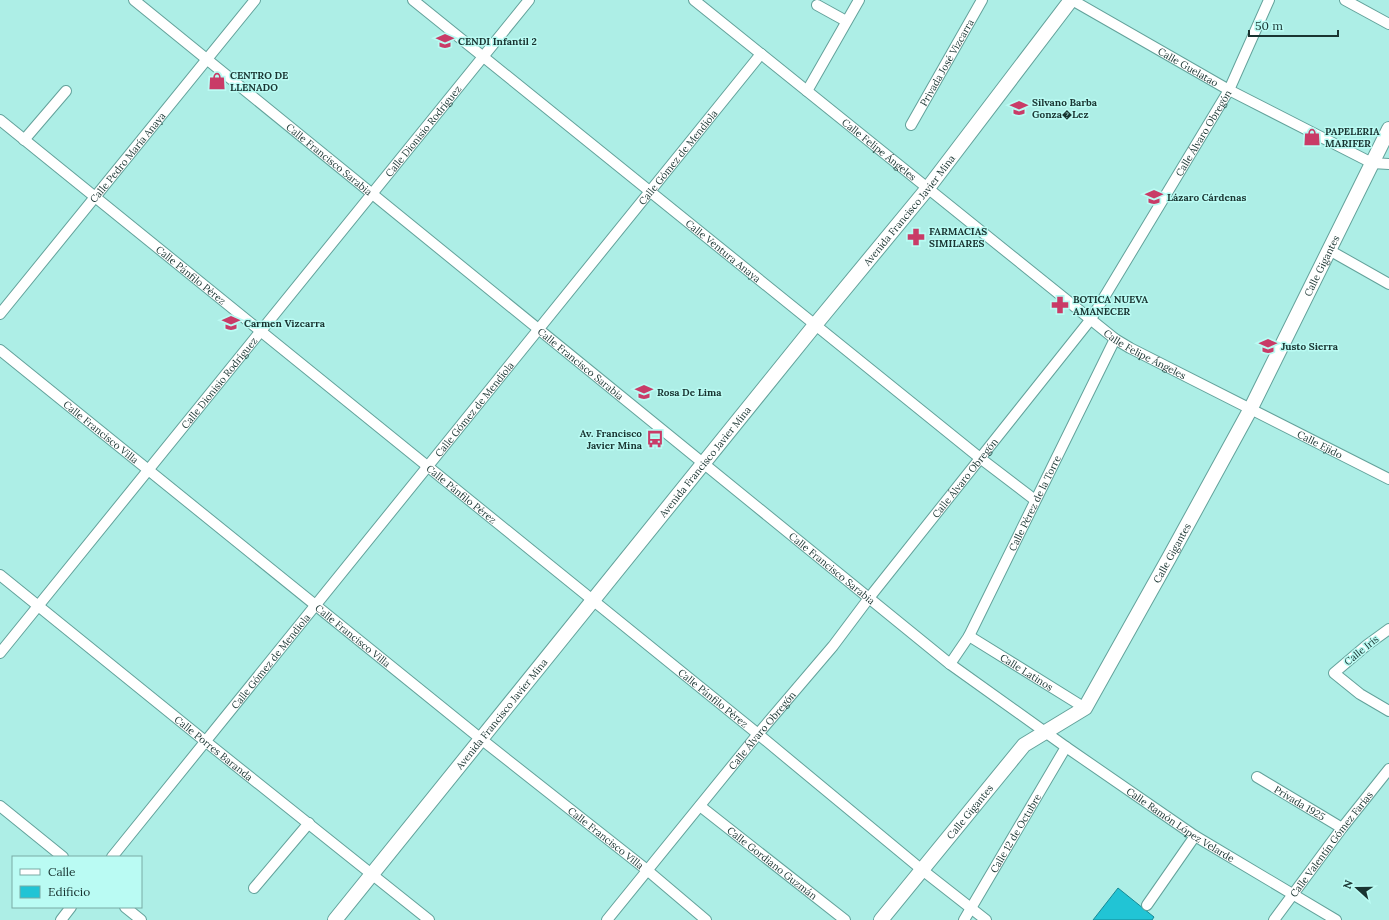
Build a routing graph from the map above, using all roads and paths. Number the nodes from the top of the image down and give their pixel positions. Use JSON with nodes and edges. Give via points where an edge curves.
{"nodes":[{"id":1,"x":134,"y":0,"type":"edge"},
{"id":2,"x":255,"y":0,"type":"edge"},
{"id":3,"x":413,"y":0,"type":"edge"},
{"id":4,"x":529,"y":0,"type":"edge"},
{"id":5,"x":694,"y":0,"type":"edge"},
{"id":6,"x":859,"y":0,"type":"edge"},
{"id":7,"x":982,"y":0,"type":"edge"},
{"id":8,"x":1071,"y":0,"type":"edge"},
{"id":9,"x":1269,"y":0,"type":"edge"},
{"id":10,"x":1345,"y":0,"type":"edge"},
{"id":11,"x":817,"y":5,"type":"dead end"},
{"id":12,"x":846,"y":21,"type":"junction"},
{"id":13,"x":1389,"y":24,"type":"edge"},
{"id":14,"x":761,"y":54,"type":"junction"},
{"id":15,"x":483,"y":57,"type":"junction"},
{"id":16,"x":207,"y":59,"type":"junction"},
{"id":17,"x":1229,"y":90,"type":"junction"},
{"id":18,"x":66,"y":91,"type":"dead end"},
{"id":19,"x":807,"y":91,"type":"junction"},
{"id":20,"x":0,"y":120,"type":"edge"},
{"id":21,"x":911,"y":125,"type":"dead end"},
{"id":22,"x":1389,"y":129,"type":"edge"},
{"id":23,"x":24,"y":140,"type":"junction"},
{"id":24,"x":1372,"y":163,"type":"junction"},
{"id":25,"x":1389,"y":164,"type":"edge"},
{"id":26,"x":928,"y":188,"type":"junction"},
{"id":27,"x":649,"y":191,"type":"junction"},
{"id":28,"x":372,"y":194,"type":"junction"},
{"id":29,"x":95,"y":197,"type":"junction"},
{"id":30,"x":1329,"y":250,"type":"junction"},
{"id":31,"x":1389,"y":284,"type":"edge"},
{"id":32,"x":0,"y":314,"type":"edge"},
{"id":33,"x":1092,"y":319,"type":"junction"},
{"id":34,"x":815,"y":325,"type":"junction"},
{"id":35,"x":538,"y":328,"type":"junction"},
{"id":36,"x":260,"y":331,"type":"junction"},
{"id":37,"x":1115,"y":339,"type":"junction"},
{"id":38,"x":0,"y":350,"type":"edge"},
{"id":39,"x":1250,"y":410,"type":"junction"},
{"id":40,"x":980,"y":458,"type":"junction"},
{"id":41,"x":703,"y":463,"type":"junction"},
{"id":42,"x":427,"y":466,"type":"junction"},
{"id":43,"x":149,"y":469,"type":"junction"},
{"id":44,"x":1389,"y":479,"type":"edge"},
{"id":45,"x":1035,"y":500,"type":"junction"},
{"id":46,"x":0,"y":575,"type":"edge"},
{"id":47,"x":869,"y":598,"type":"junction"},
{"id":48,"x":593,"y":601,"type":"junction"},
{"id":49,"x":316,"y":604,"type":"junction"},
{"id":50,"x":38,"y":605,"type":"junction"},
{"id":51,"x":1389,"y":629,"type":"edge"},
{"id":52,"x":969,"y":636,"type":"junction"},
{"id":53,"x":0,"y":653,"type":"edge"},
{"id":54,"x":950,"y":664,"type":"junction"},
{"id":55,"x":1085,"y":708,"type":"junction"},
{"id":56,"x":1389,"y":711,"type":"edge"},
{"id":57,"x":1030,"y":721,"type":"joint"},
{"id":58,"x":1044,"y":732,"type":"junction"},
{"id":59,"x":758,"y":734,"type":"junction"},
{"id":60,"x":481,"y":739,"type":"junction"},
{"id":61,"x":205,"y":741,"type":"junction"},
{"id":62,"x":1066,"y":747,"type":"junction"},
{"id":63,"x":1389,"y":769,"type":"edge"},
{"id":64,"x":1257,"y":778,"type":"dead end"},
{"id":65,"x":1386,"y":780,"type":"edge"},
{"id":66,"x":0,"y":806,"type":"edge"},
{"id":67,"x":700,"y":806,"type":"junction"},
{"id":68,"x":308,"y":823,"type":"junction"},
{"id":69,"x":1342,"y":828,"type":"junction"},
{"id":70,"x":1195,"y":836,"type":"junction"},
{"id":71,"x":62,"y":856,"type":"edge"},
{"id":72,"x":113,"y":856,"type":"edge"},
{"id":73,"x":921,"y":869,"type":"junction"},
{"id":74,"x":647,"y":870,"type":"junction"},
{"id":75,"x":372,"y":874,"type":"junction"},
{"id":76,"x":254,"y":888,"type":"dead end"},
{"id":77,"x":1294,"y":895,"type":"junction"},
{"id":78,"x":1147,"y":905,"type":"dead end"},
{"id":79,"x":70,"y":908,"type":"edge"},
{"id":80,"x":126,"y":908,"type":"edge"},
{"id":81,"x":971,"y":909,"type":"junction"},
{"id":82,"x":61,"y":920,"type":"edge"},
{"id":83,"x":141,"y":920,"type":"edge"},
{"id":84,"x":335,"y":920,"type":"edge"},
{"id":85,"x":429,"y":920,"type":"edge"},
{"id":86,"x":606,"y":920,"type":"edge"},
{"id":87,"x":706,"y":920,"type":"edge"},
{"id":88,"x":845,"y":920,"type":"edge"},
{"id":89,"x":881,"y":920,"type":"edge"},
{"id":90,"x":964,"y":920,"type":"edge"},
{"id":91,"x":986,"y":920,"type":"edge"},
{"id":92,"x":1274,"y":920,"type":"edge"},
{"id":93,"x":1336,"y":920,"type":"edge"}],
"edges":[{"from":1,"to":16,"type":"street","name":"Calle Francisco Sarabia"},
{"from":2,"to":16,"type":"street","name":"Calle Pedro María Anaya"},
{"from":3,"to":15,"type":"street","name":"Calle Ventura Anaya"},
{"from":4,"to":15,"type":"street","name":"Calle Dionisio Rodríguez"},
{"from":5,"to":14,"type":"street","name":"Calle Felipe Ángeles"},
{"from":6,"to":12,"type":"street"},
{"from":7,"to":21,"type":"street","name":"Privada José Vizcarra"},
{"from":8,"to":17,"type":"street","name":"Calle Guelatao"},
{"from":8,"to":26,"type":"main road","name":"Avenida Francisco Javier Mina"},
{"from":9,"to":17,"type":"street","name":"Calle Álvaro Obregón"},
{"from":10,"to":13,"type":"street"},
{"from":11,"to":12,"type":"street"},
{"from":12,"to":19,"type":"street"},
{"from":14,"to":19,"type":"street","name":"Calle Felipe Ángeles"},
{"from":14,"to":27,"type":"street","name":"Calle Gómez de Mendiola"},
{"from":15,"to":27,"type":"street","name":"Calle Ventura Anaya"},
{"from":15,"to":28,"type":"street","name":"Calle Dionisio Rodríguez"},
{"from":16,"to":28,"type":"street","name":"Calle Francisco Sarabia"},
{"from":16,"to":29,"type":"street","name":"Calle Pedro María Anaya"},
{"from":17,"to":24,"type":"street","name":"Calle Guelatao"},
{"from":17,"to":33,"type":"street","name":"Calle Álvaro Obregón"},
{"from":18,"to":23,"type":"street"},
{"from":19,"to":26,"type":"street","name":"Calle Felipe Ángeles"},
{"from":20,"to":23,"type":"street","name":"Calle Pánfilo Pérez"},
{"from":22,"to":24,"type":"main road","name":"Calle Gigantes"},
{"from":23,"to":29,"type":"street","name":"Calle Pánfilo Pérez"},
{"from":24,"to":25,"type":"street"},
{"from":24,"to":30,"type":"main road","name":"Calle Gigantes"},
{"from":26,"to":33,"type":"street","name":"Calle Felipe Ángeles"},
{"from":26,"to":34,"type":"main road","name":"Avenida Francisco Javier Mina"},
{"from":27,"to":34,"type":"street","name":"Calle Ventura Anaya"},
{"from":27,"to":35,"type":"street","name":"Calle Gómez de Mendiola"},
{"from":28,"to":35,"type":"street","name":"Calle Francisco Sarabia"},
{"from":28,"to":36,"type":"street","name":"Calle Dionisio Rodríguez"},
{"from":29,"to":32,"type":"street","name":"Calle Pedro María Anaya"},
{"from":29,"to":36,"type":"street","name":"Calle Pánfilo Pérez"},
{"from":30,"to":31,"type":"street"},
{"from":30,"to":39,"type":"main road","name":"Calle Gigantes"},
{"from":33,"to":37,"type":"street","name":"Calle Felipe Ángeles"},
{"from":33,"to":40,"type":"street","name":"Calle Álvaro Obregón"},
{"from":34,"to":40,"type":"street","name":"Calle Ventura Anaya"},
{"from":34,"to":41,"type":"main road","name":"Avenida Francisco Javier Mina"},
{"from":35,"to":41,"type":"street","name":"Calle Francisco Sarabia"},
{"from":35,"to":42,"type":"street","name":"Calle Gómez de Mendiola"},
{"from":36,"to":42,"type":"street","name":"Calle Pánfilo Pérez"},
{"from":36,"to":43,"type":"street","name":"Calle Dionisio Rodríguez"},
{"from":37,"to":39,"type":"street","name":"Calle Felipe Ángeles"},
{"from":37,"to":45,"type":"street","name":"Calle Pérez de la Torre"},
{"from":38,"to":43,"type":"street","name":"Calle Francisco Villa"},
{"from":39,"to":44,"type":"street","name":"Calle Ejido"},
{"from":39,"to":55,"type":"main road","name":"Calle Gigantes"},
{"from":40,"to":45,"type":"street","name":"Calle Ventura Anaya"},
{"from":40,"to":47,"type":"street","name":"Calle Álvaro Obregón"},
{"from":41,"to":47,"type":"street","name":"Calle Francisco Sarabia"},
{"from":41,"to":48,"type":"main road","name":"Avenida Francisco Javier Mina"},
{"from":42,"to":48,"type":"street","name":"Calle Pánfilo Pérez"},
{"from":42,"to":49,"type":"street","name":"Calle Gómez de Mendiola"},
{"from":43,"to":49,"type":"street","name":"Calle Francisco Villa"},
{"from":43,"to":50,"type":"street","name":"Calle Dionisio Rodríguez"},
{"from":45,"to":52,"type":"street","name":"Calle Pérez de la Torre"},
{"from":46,"to":50,"type":"street","name":"Calle Porres Baranda"},
{"from":47,"to":54,"type":"street","name":"Calle Francisco Sarabia"},
{"from":47,"to":59,"type":"street","name":"Calle Álvaro Obregón","via":[[833,646]]},
{"from":48,"to":59,"type":"street","name":"Calle Pánfilo Pérez"},
{"from":48,"to":60,"type":"main road","name":"Avenida Francisco Javier Mina"},
{"from":49,"to":60,"type":"street","name":"Calle Francisco Villa"},
{"from":49,"to":61,"type":"street","name":"Calle Gómez de Mendiola"},
{"from":50,"to":53,"type":"street","name":"Calle Dionisio Rodríguez"},
{"from":50,"to":61,"type":"street","name":"Calle Porres Baranda"},
{"from":51,"to":56,"type":"street","name":"Calle Iris","via":[[1334,673],[1360,694]]},
{"from":52,"to":54,"type":"street","name":"Calle Pérez de la Torre"},
{"from":52,"to":55,"type":"street","name":"Calle Latinos"},
{"from":54,"to":57,"type":"street","name":"Calle Francisco Sarabia"},
{"from":55,"to":58,"type":"main road","name":"Calle Gigantes"},
{"from":57,"to":58,"type":"street","name":"Calle Ramón López Velarde"},
{"from":58,"to":62,"type":"street","name":"Calle Ramón López Velarde"},
{"from":58,"to":73,"type":"main road","name":"Calle Gigantes","via":[[1024,745]]},
{"from":59,"to":67,"type":"street","name":"Calle Álvaro Obregón"},
{"from":59,"to":73,"type":"street","name":"Calle Pánfilo Pérez"},
{"from":60,"to":74,"type":"street","name":"Calle Francisco Villa"},
{"from":60,"to":75,"type":"main road","name":"Avenida Francisco Javier Mina"},
{"from":61,"to":68,"type":"street","name":"Calle Porres Baranda"},
{"from":61,"to":72,"type":"street","name":"Calle Gómez de Mendiola"},
{"from":62,"to":70,"type":"street","name":"Calle Ramón López Velarde"},
{"from":62,"to":81,"type":"street","name":"Calle 12 de Octubre"},
{"from":63,"to":65,"type":"street","name":"Calle Valentín Gómez Farías"},
{"from":64,"to":69,"type":"street","name":"Privada 1925"},
{"from":65,"to":69,"type":"street","name":"Calle Valentín Gómez Farías"},
{"from":66,"to":71,"type":"street"},
{"from":67,"to":74,"type":"street","name":"Calle Álvaro Obregón"},
{"from":67,"to":88,"type":"street","name":"Calle Gordiano Guzmán"},
{"from":68,"to":75,"type":"street","name":"Calle Porres Baranda"},
{"from":68,"to":76,"type":"street"},
{"from":69,"to":77,"type":"street","name":"Calle Valentín Gómez Farías"},
{"from":70,"to":77,"type":"street","name":"Calle Ramón López Velarde"},
{"from":70,"to":78,"type":"street"},
{"from":73,"to":81,"type":"street","name":"Calle Pánfilo Pérez"},
{"from":73,"to":89,"type":"main road","name":"Calle Gigantes"},
{"from":74,"to":86,"type":"street","name":"Calle Álvaro Obregón"},
{"from":74,"to":87,"type":"street","name":"Calle Francisco Villa"},
{"from":75,"to":84,"type":"main road","name":"Avenida Francisco Javier Mina"},
{"from":75,"to":85,"type":"street","name":"Calle Porres Baranda"},
{"from":77,"to":92,"type":"street","name":"Calle Valentín Gómez Farías"},
{"from":77,"to":93,"type":"street","name":"Calle Ramón López Velarde"},
{"from":79,"to":82,"type":"street"},
{"from":80,"to":83,"type":"street"},
{"from":81,"to":90,"type":"street","name":"Calle 12 de Octubre"},
{"from":81,"to":91,"type":"street","name":"Calle Pánfilo Pérez"}]}
